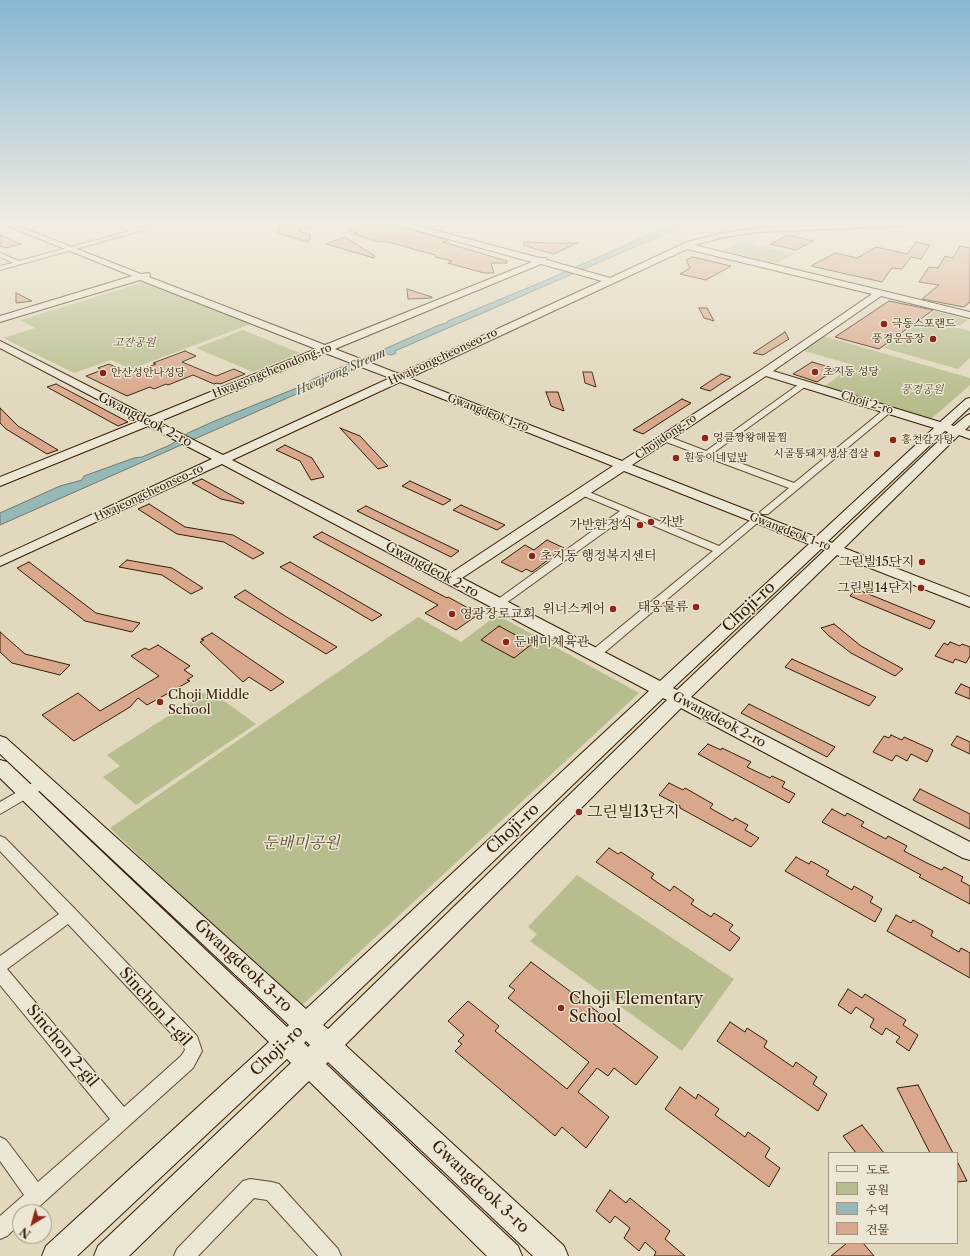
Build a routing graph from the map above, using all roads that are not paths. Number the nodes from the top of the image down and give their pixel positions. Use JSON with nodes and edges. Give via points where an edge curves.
{"nodes":[{"id":1,"x":122,"y":283,"type":"edge"},
{"id":2,"x":166,"y":283,"type":"edge"},
{"id":3,"x":489,"y":283,"type":"edge"},
{"id":4,"x":603,"y":283,"type":"edge"},
{"id":5,"x":837,"y":283,"type":"edge"},
{"id":6,"x":880,"y":293,"type":"junction"},
{"id":7,"x":970,"y":315,"type":"edge"},
{"id":8,"x":0,"y":319,"type":"edge"},
{"id":9,"x":0,"y":344,"type":"edge"},
{"id":10,"x":330,"y":347,"type":"junction"},
{"id":11,"x":765,"y":372,"type":"junction"},
{"id":12,"x":403,"y":376,"type":"junction"},
{"id":13,"x":805,"y":384,"type":"junction"},
{"id":14,"x":970,"y":401,"type":"edge"},
{"id":15,"x":889,"y":410,"type":"junction"},
{"id":16,"x":970,"y":418,"type":"edge"},
{"id":17,"x":147,"y":422,"type":"junction"},
{"id":18,"x":943,"y":426,"type":"junction"},
{"id":19,"x":957,"y":431,"type":"junction"},
{"id":20,"x":970,"y":435,"type":"edge"},
{"id":21,"x":664,"y":438,"type":"junction"},
{"id":22,"x":707,"y":454,"type":"junction"},
{"id":23,"x":221,"y":459,"type":"junction"},
{"id":24,"x":627,"y":463,"type":"junction"},
{"id":25,"x":0,"y":482,"type":"edge"},
{"id":26,"x":796,"y":487,"type":"junction"},
{"id":27,"x":582,"y":492,"type":"junction"},
{"id":28,"x":627,"y":511,"type":"junction"},
{"id":29,"x":761,"y":515,"type":"junction"},
{"id":30,"x":822,"y":539,"type":"junction"},
{"id":31,"x":840,"y":546,"type":"junction"},
{"id":32,"x":720,"y":550,"type":"junction"},
{"id":33,"x":0,"y":562,"type":"edge"},
{"id":34,"x":451,"y":580,"type":"junction"},
{"id":35,"x":970,"y":591,"type":"edge"},
{"id":36,"x":970,"y":602,"type":"edge"},
{"id":37,"x":498,"y":604,"type":"junction"},
{"id":38,"x":594,"y":655,"type":"junction"},
{"id":39,"x":661,"y":690,"type":"junction"},
{"id":40,"x":679,"y":700,"type":"junction"},
{"id":41,"x":0,"y":743,"type":"edge"},
{"id":42,"x":0,"y":767,"type":"edge"},
{"id":43,"x":34,"y":787,"type":"junction"},
{"id":44,"x":0,"y":809,"type":"edge"},
{"id":45,"x":0,"y":842,"type":"edge"},
{"id":46,"x":970,"y":852,"type":"edge"},
{"id":47,"x":70,"y":914,"type":"junction"},
{"id":48,"x":0,"y":965,"type":"edge"},
{"id":49,"x":0,"y":973,"type":"edge"},
{"id":50,"x":306,"y":1025,"type":"junction"},
{"id":51,"x":286,"y":1042,"type":"junction"},
{"id":52,"x":328,"y":1045,"type":"junction"},
{"id":53,"x":308,"y":1064,"type":"junction"},
{"id":54,"x":123,"y":1120,"type":"junction"},
{"id":55,"x":0,"y":1146,"type":"edge"},
{"id":56,"x":37,"y":1196,"type":"junction"},
{"id":57,"x":0,"y":1229,"type":"edge"},
{"id":58,"x":56,"y":1256,"type":"edge"},
{"id":59,"x":108,"y":1256,"type":"edge"},
{"id":60,"x":184,"y":1256,"type":"edge"},
{"id":61,"x":331,"y":1256,"type":"edge"},
{"id":62,"x":508,"y":1256,"type":"edge"},
{"id":63,"x":554,"y":1256,"type":"edge"}],
"edges":[{"from":1,"to":8,"type":"street"},
{"from":2,"to":10,"type":"street","name":"Gwangdeok 1-ro"},
{"from":3,"to":10,"type":"street","name":"Hwajeongcheondong-ro"},
{"from":4,"to":12,"type":"street","name":"Hwajeongcheonseo-ro"},
{"from":5,"to":6,"type":"street"},
{"from":6,"to":7,"type":"street"},
{"from":6,"to":11,"type":"street","name":"Chojidong-ro"},
{"from":9,"to":17,"type":"street","name":"Gwangdeok 2-ro"},
{"from":10,"to":12,"type":"street","name":"Gwangdeok 1-ro"},
{"from":10,"to":17,"type":"street","name":"Hwajeongcheondong-ro"},
{"from":11,"to":13,"type":"street","name":"Choji 2-ro"},
{"from":11,"to":21,"type":"street","name":"Chojidong-ro"},
{"from":12,"to":23,"type":"street","name":"Hwajeongcheonseo-ro"},
{"from":12,"to":24,"type":"street","name":"Gwangdeok 1-ro"},
{"from":13,"to":15,"type":"street","name":"Choji 2-ro"},
{"from":13,"to":22,"type":"street"},
{"from":14,"to":18,"type":"street","name":"Choji-ro"},
{"from":15,"to":18,"type":"street","name":"Choji 2-ro"},
{"from":15,"to":26,"type":"street"},
{"from":16,"to":19,"type":"street","name":"Choji-ro"},
{"from":17,"to":23,"type":"street","name":"Gwangdeok 2-ro"},
{"from":17,"to":25,"type":"street","name":"Hwajeongcheondong-ro"},
{"from":18,"to":19,"type":"street","name":"Choji 2-ro"},
{"from":18,"to":30,"type":"street","name":"Choji-ro"},
{"from":19,"to":20,"type":"street","name":"Choji 2-ro"},
{"from":19,"to":31,"type":"street","name":"Choji-ro"},
{"from":21,"to":22,"type":"street"},
{"from":21,"to":24,"type":"street","name":"Chojidong-ro"},
{"from":22,"to":26,"type":"street"},
{"from":23,"to":33,"type":"street","name":"Hwajeongcheonseo-ro"},
{"from":23,"to":34,"type":"street","name":"Gwangdeok 2-ro"},
{"from":24,"to":27,"type":"street","name":"Chojidong-ro"},
{"from":24,"to":29,"type":"street","name":"Gwangdeok 1-ro"},
{"from":26,"to":29,"type":"street"},
{"from":27,"to":28,"type":"street"},
{"from":27,"to":34,"type":"street","name":"Chojidong-ro"},
{"from":28,"to":32,"type":"street"},
{"from":28,"to":37,"type":"street"},
{"from":29,"to":30,"type":"street","name":"Gwangdeok 1-ro"},
{"from":29,"to":32,"type":"street"},
{"from":30,"to":31,"type":"street","name":"Gwangdeok 1-ro"},
{"from":30,"to":39,"type":"street","name":"Choji-ro"},
{"from":31,"to":35,"type":"street","name":"Gwangdeok 1-ro"},
{"from":31,"to":36,"type":"street","name":"Gwangdeok 1-ro"},
{"from":31,"to":40,"type":"street","name":"Choji-ro"},
{"from":32,"to":38,"type":"street"},
{"from":34,"to":37,"type":"street","name":"Gwangdeok 2-ro"},
{"from":37,"to":38,"type":"street","name":"Gwangdeok 2-ro"},
{"from":38,"to":39,"type":"street","name":"Gwangdeok 2-ro"},
{"from":39,"to":40,"type":"street","name":"Gwangdeok 2-ro"},
{"from":39,"to":50,"type":"street","name":"Choji-ro"},
{"from":40,"to":46,"type":"street","name":"Gwangdeok 2-ro"},
{"from":40,"to":52,"type":"street","name":"Choji-ro"},
{"from":41,"to":43,"type":"street","name":"Gwangdeok 3-ro"},
{"from":42,"to":43,"type":"street","name":"Gwangdeok 3-ro"},
{"from":43,"to":44,"type":"street"},
{"from":43,"to":50,"type":"street","name":"Gwangdeok 3-ro"},
{"from":43,"to":51,"type":"street","name":"Gwangdeok 3-ro"},
{"from":45,"to":47,"type":"street","name":"Sinchon 1-gil"},
{"from":47,"to":48,"type":"street"},
{"from":47,"to":54,"type":"street","name":"Sinchon 1-gil","via":[[191,1042],[194,1051],[187,1062]]},
{"from":49,"to":54,"type":"street","name":"Sinchon 2-gil"},
{"from":50,"to":51,"type":"street","name":"Choji-ro"},
{"from":50,"to":52,"type":"street","name":"Gwangdeok 3-ro"},
{"from":51,"to":53,"type":"street","name":"Gwangdeok 3-ro"},
{"from":51,"to":58,"type":"street","name":"Choji-ro"},
{"from":52,"to":53,"type":"street","name":"Choji-ro"},
{"from":52,"to":63,"type":"street","name":"Gwangdeok 3-ro"},
{"from":53,"to":59,"type":"street","name":"Choji-ro"},
{"from":53,"to":62,"type":"street","name":"Gwangdeok 3-ro"},
{"from":54,"to":56,"type":"street","name":"Sinchon 1-gil"},
{"from":55,"to":56,"type":"street"},
{"from":56,"to":57,"type":"street","name":"Sinchon 1-gil"},
{"from":60,"to":61,"type":"street","via":[[250,1188],[272,1190]]}]}
